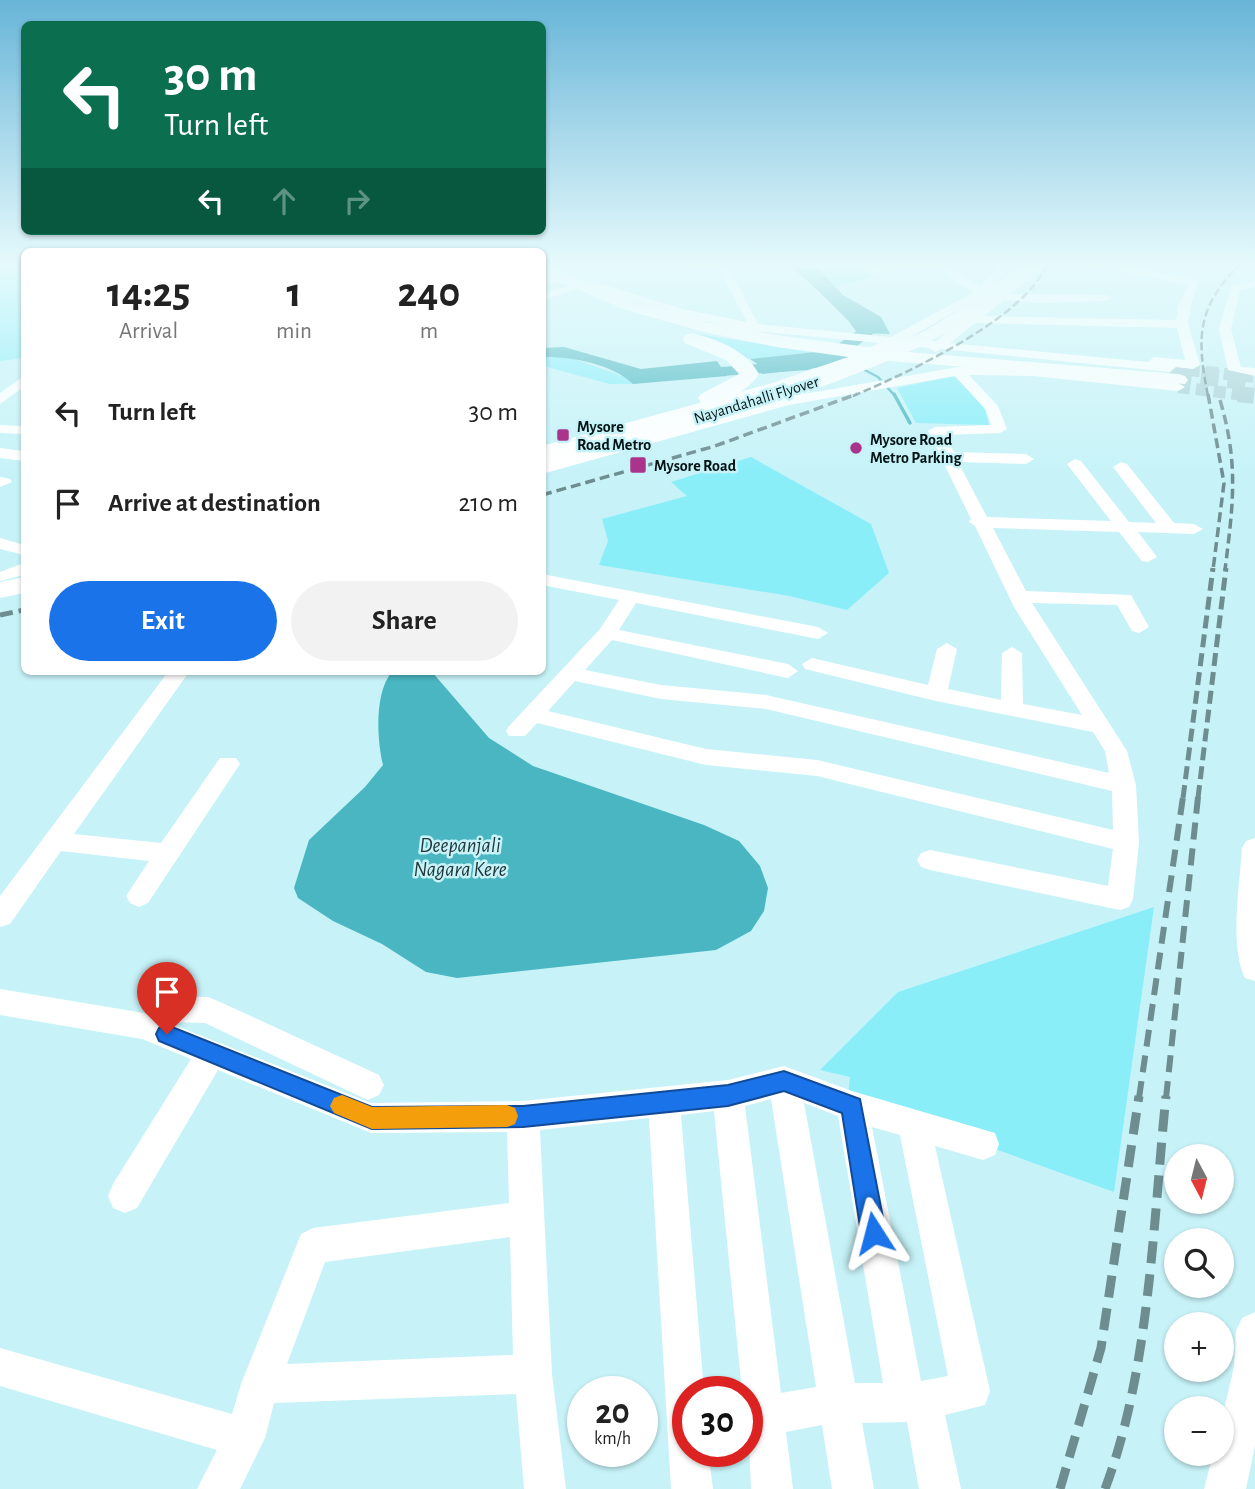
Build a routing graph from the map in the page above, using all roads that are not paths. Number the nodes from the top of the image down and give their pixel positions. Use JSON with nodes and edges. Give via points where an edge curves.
{"nodes":[{"id":1,"x":693,"y":331,"type":"edge"},
{"id":2,"x":721,"y":331,"type":"edge"},
{"id":3,"x":731,"y":331,"type":"edge"},
{"id":4,"x":738,"y":331,"type":"edge"},
{"id":5,"x":747,"y":331,"type":"edge"},
{"id":6,"x":904,"y":331,"type":"edge"},
{"id":7,"x":927,"y":331,"type":"edge"},
{"id":8,"x":938,"y":331,"type":"edge"},
{"id":9,"x":1134,"y":331,"type":"edge"},
{"id":10,"x":1154,"y":331,"type":"edge"},
{"id":11,"x":1182,"y":331,"type":"edge"},
{"id":12,"x":1225,"y":331,"type":"edge"},
{"id":13,"x":957,"y":333,"type":"joint"},
{"id":14,"x":745,"y":334,"type":"junction"},
{"id":15,"x":1161,"y":336,"type":"dead end"},
{"id":16,"x":1140,"y":338,"type":"dead end"},
{"id":17,"x":882,"y":342,"type":"junction"},
{"id":18,"x":974,"y":342,"type":"junction"},
{"id":19,"x":936,"y":348,"type":"junction"},
{"id":20,"x":1029,"y":355,"type":"junction"},
{"id":21,"x":1108,"y":370,"type":"junction"},
{"id":22,"x":1255,"y":372,"type":"tunnel mouth"},
{"id":23,"x":962,"y":374,"type":"junction"},
{"id":24,"x":1175,"y":374,"type":"junction"},
{"id":25,"x":813,"y":375,"type":"junction"},
{"id":26,"x":900,"y":381,"type":"junction"},
{"id":27,"x":21,"y":382,"type":"edge"},
{"id":28,"x":850,"y":390,"type":"junction"},
{"id":29,"x":0,"y":400,"type":"edge"},
{"id":30,"x":723,"y":419,"type":"joint"},
{"id":31,"x":21,"y":428,"type":"edge"},
{"id":32,"x":0,"y":429,"type":"edge"},
{"id":33,"x":616,"y":430,"type":"junction"},
{"id":34,"x":546,"y":451,"type":"edge"},
{"id":35,"x":546,"y":451,"type":"edge"},
{"id":36,"x":0,"y":453,"type":"edge"},
{"id":37,"x":21,"y":456,"type":"edge"},
{"id":38,"x":947,"y":457,"type":"junction"},
{"id":39,"x":546,"y":459,"type":"edge"},
{"id":40,"x":1026,"y":459,"type":"dead end"},
{"id":41,"x":1075,"y":464,"type":"dead end"},
{"id":42,"x":1121,"y":467,"type":"dead end"},
{"id":43,"x":546,"y":468,"type":"edge"},
{"id":44,"x":978,"y":522,"type":"junction"},
{"id":45,"x":1123,"y":525,"type":"junction"},
{"id":46,"x":1168,"y":527,"type":"junction"},
{"id":47,"x":1194,"y":529,"type":"dead end"},
{"id":48,"x":0,"y":542,"type":"edge"},
{"id":49,"x":21,"y":549,"type":"edge"},
{"id":50,"x":1148,"y":556,"type":"dead end"},
{"id":51,"x":546,"y":580,"type":"edge"},
{"id":52,"x":632,"y":595,"type":"junction"},
{"id":53,"x":1019,"y":597,"type":"junction"},
{"id":54,"x":1139,"y":627,"type":"dead end"},
{"id":55,"x":607,"y":633,"type":"junction"},
{"id":56,"x":818,"y":633,"type":"dead end"},
{"id":57,"x":947,"y":649,"type":"dead end"},
{"id":58,"x":1012,"y":653,"type":"dead end"},
{"id":59,"x":812,"y":664,"type":"dead end"},
{"id":60,"x":788,"y":671,"type":"dead end"},
{"id":61,"x":569,"y":673,"type":"junction"},
{"id":62,"x":177,"y":675,"type":"edge"},
{"id":63,"x":936,"y":694,"type":"junction"},
{"id":64,"x":1012,"y":708,"type":"junction"},
{"id":65,"x":1099,"y":726,"type":"junction"},
{"id":66,"x":228,"y":765,"type":"dead end"},
{"id":67,"x":1124,"y":785,"type":"junction"},
{"id":68,"x":55,"y":841,"type":"junction"},
{"id":69,"x":1126,"y":843,"type":"junction"},
{"id":70,"x":168,"y":853,"type":"junction"},
{"id":71,"x":1254,"y":857,"type":"edge"},
{"id":72,"x":930,"y":860,"type":"dead end"},
{"id":73,"x":139,"y":896,"type":"dead end"},
{"id":74,"x":0,"y":916,"type":"edge"},
{"id":75,"x":1253,"y":929,"type":"edge"},
{"id":76,"x":1255,"y":969,"type":"edge"},
{"id":77,"x":0,"y":1002,"type":"edge"},
{"id":78,"x":170,"y":1009,"type":"dead end"},
{"id":79,"x":212,"y":1052,"type":"junction"},
{"id":80,"x":784,"y":1081,"type":"junction"},
{"id":81,"x":368,"y":1085,"type":"dead end"},
{"id":82,"x":728,"y":1095,"type":"junction"},
{"id":83,"x":664,"y":1101,"type":"junction"},
{"id":84,"x":852,"y":1107,"type":"junction"},
{"id":85,"x":523,"y":1116,"type":"junction"},
{"id":86,"x":914,"y":1125,"type":"junction"},
{"id":87,"x":982,"y":1144,"type":"dead end"},
{"id":88,"x":125,"y":1196,"type":"dead end"},
{"id":89,"x":526,"y":1218,"type":"junction"},
{"id":90,"x":1254,"y":1355,"type":"edge"},
{"id":91,"x":0,"y":1367,"type":"edge"},
{"id":92,"x":534,"y":1374,"type":"junction"},
{"id":93,"x":683,"y":1376,"type":"edge"},
{"id":94,"x":752,"y":1376,"type":"edge"},
{"id":95,"x":260,"y":1384,"type":"junction"},
{"id":96,"x":914,"y":1401,"type":"junction"},
{"id":97,"x":840,"y":1403,"type":"junction"},
{"id":98,"x":763,"y":1416,"type":"edge"},
{"id":99,"x":245,"y":1438,"type":"junction"},
{"id":100,"x":763,"y":1451,"type":"edge"},
{"id":101,"x":690,"y":1467,"type":"edge"},
{"id":102,"x":218,"y":1489,"type":"edge"},
{"id":103,"x":545,"y":1489,"type":"edge"},
{"id":104,"x":692,"y":1489,"type":"edge"},
{"id":105,"x":772,"y":1489,"type":"edge"},
{"id":106,"x":853,"y":1489,"type":"edge"},
{"id":107,"x":940,"y":1489,"type":"edge"},
{"id":108,"x":1225,"y":1489,"type":"edge"}],
"edges":[{"from":1,"to":33,"type":"highway","via":[[746,366],[749,374],[744,382]]},
{"from":2,"to":21,"type":"highway","via":[[835,349]]},
{"from":3,"to":14,"type":"highway"},
{"from":4,"to":14,"type":"street"},
{"from":5,"to":14,"type":"street"},
{"from":6,"to":17,"type":"street"},
{"from":7,"to":34,"type":"highway","name":"Nayandahalli Flyover","via":[[784,388]]},
{"from":8,"to":39,"type":"highway","name":"Nayandahalli Flyover","via":[[837,374]]},
{"from":9,"to":16,"type":"street"},
{"from":10,"to":15,"type":"street"},
{"from":11,"to":24,"type":"street","via":[[1193,365]]},
{"from":12,"to":22,"type":"street","via":[[1235,370]]},
{"from":13,"to":18,"type":"street"},
{"from":13,"to":19,"type":"street"},
{"from":14,"to":17,"type":"highway"},
{"from":17,"to":19,"type":"highway"},
{"from":17,"to":25,"type":"street"},
{"from":18,"to":20,"type":"street"},
{"from":18,"to":24,"type":"street"},
{"from":19,"to":20,"type":"street"},
{"from":19,"to":26,"type":"street","via":[[931,366]]},
{"from":20,"to":21,"type":"street"},
{"from":21,"to":23,"type":"street"},
{"from":21,"to":24,"type":"highway"},
{"from":23,"to":24,"type":"street","via":[[1186,390]]},
{"from":23,"to":26,"type":"street"},
{"from":23,"to":38,"type":"street","via":[[993,409],[1000,429],[935,431]]},
{"from":25,"to":28,"type":"street"},
{"from":25,"to":33,"type":"street"},
{"from":26,"to":28,"type":"street"},
{"from":27,"to":29,"type":"street"},
{"from":28,"to":30,"type":"street"},
{"from":30,"to":43,"type":"street"},
{"from":31,"to":32,"type":"street"},
{"from":33,"to":35,"type":"street"},
{"from":36,"to":37,"type":"street"},
{"from":38,"to":40,"type":"street"},
{"from":38,"to":44,"type":"street"},
{"from":41,"to":45,"type":"street"},
{"from":42,"to":46,"type":"street"},
{"from":44,"to":45,"type":"street"},
{"from":44,"to":53,"type":"street"},
{"from":45,"to":46,"type":"street"},
{"from":45,"to":50,"type":"street"},
{"from":46,"to":47,"type":"street"},
{"from":48,"to":49,"type":"street"},
{"from":51,"to":52,"type":"street"},
{"from":52,"to":55,"type":"street"},
{"from":52,"to":56,"type":"street"},
{"from":53,"to":54,"type":"street","via":[[1124,599]]},
{"from":53,"to":65,"type":"street"},
{"from":55,"to":60,"type":"street"},
{"from":55,"to":61,"type":"street"},
{"from":57,"to":63,"type":"street"},
{"from":58,"to":64,"type":"street"},
{"from":59,"to":63,"type":"street"},
{"from":61,"to":67,"type":"street","via":[[661,692],[766,702]]},
{"from":61,"to":69,"type":"street","via":[[524,722],[706,757],[817,768]]},
{"from":62,"to":68,"type":"street"},
{"from":63,"to":64,"type":"street"},
{"from":64,"to":65,"type":"street"},
{"from":65,"to":67,"type":"street","via":[[1116,751]]},
{"from":66,"to":70,"type":"street"},
{"from":67,"to":69,"type":"street"},
{"from":68,"to":70,"type":"street"},
{"from":68,"to":74,"type":"street"},
{"from":69,"to":72,"type":"street","via":[[1120,899]]},
{"from":70,"to":73,"type":"street"},
{"from":71,"to":75,"type":"street"},
{"from":75,"to":76,"type":"street"},
{"from":77,"to":79,"type":"street","via":[[144,1026]]},
{"from":78,"to":81,"type":"street","via":[[208,1010]]},
{"from":79,"to":85,"type":"street","via":[[372,1118]]},
{"from":79,"to":88,"type":"street"},
{"from":80,"to":82,"type":"street"},
{"from":80,"to":84,"type":"street"},
{"from":80,"to":97,"type":"street"},
{"from":82,"to":83,"type":"street"},
{"from":82,"to":94,"type":"street"},
{"from":83,"to":85,"type":"street"},
{"from":83,"to":93,"type":"street"},
{"from":84,"to":86,"type":"street"},
{"from":84,"to":96,"type":"street","via":[[886,1309]]},
{"from":85,"to":89,"type":"street"},
{"from":86,"to":87,"type":"street"},
{"from":86,"to":96,"type":"street","via":[[971,1391]]},
{"from":89,"to":92,"type":"street"},
{"from":89,"to":95,"type":"street","via":[[313,1246]]},
{"from":90,"to":108,"type":"street"},
{"from":91,"to":99,"type":"street"},
{"from":92,"to":95,"type":"street"},
{"from":92,"to":103,"type":"street"},
{"from":95,"to":99,"type":"street"},
{"from":96,"to":97,"type":"street"},
{"from":96,"to":107,"type":"street"},
{"from":97,"to":98,"type":"street"},
{"from":97,"to":106,"type":"street"},
{"from":99,"to":102,"type":"street"},
{"from":100,"to":105,"type":"street"},
{"from":101,"to":104,"type":"street"}]}
